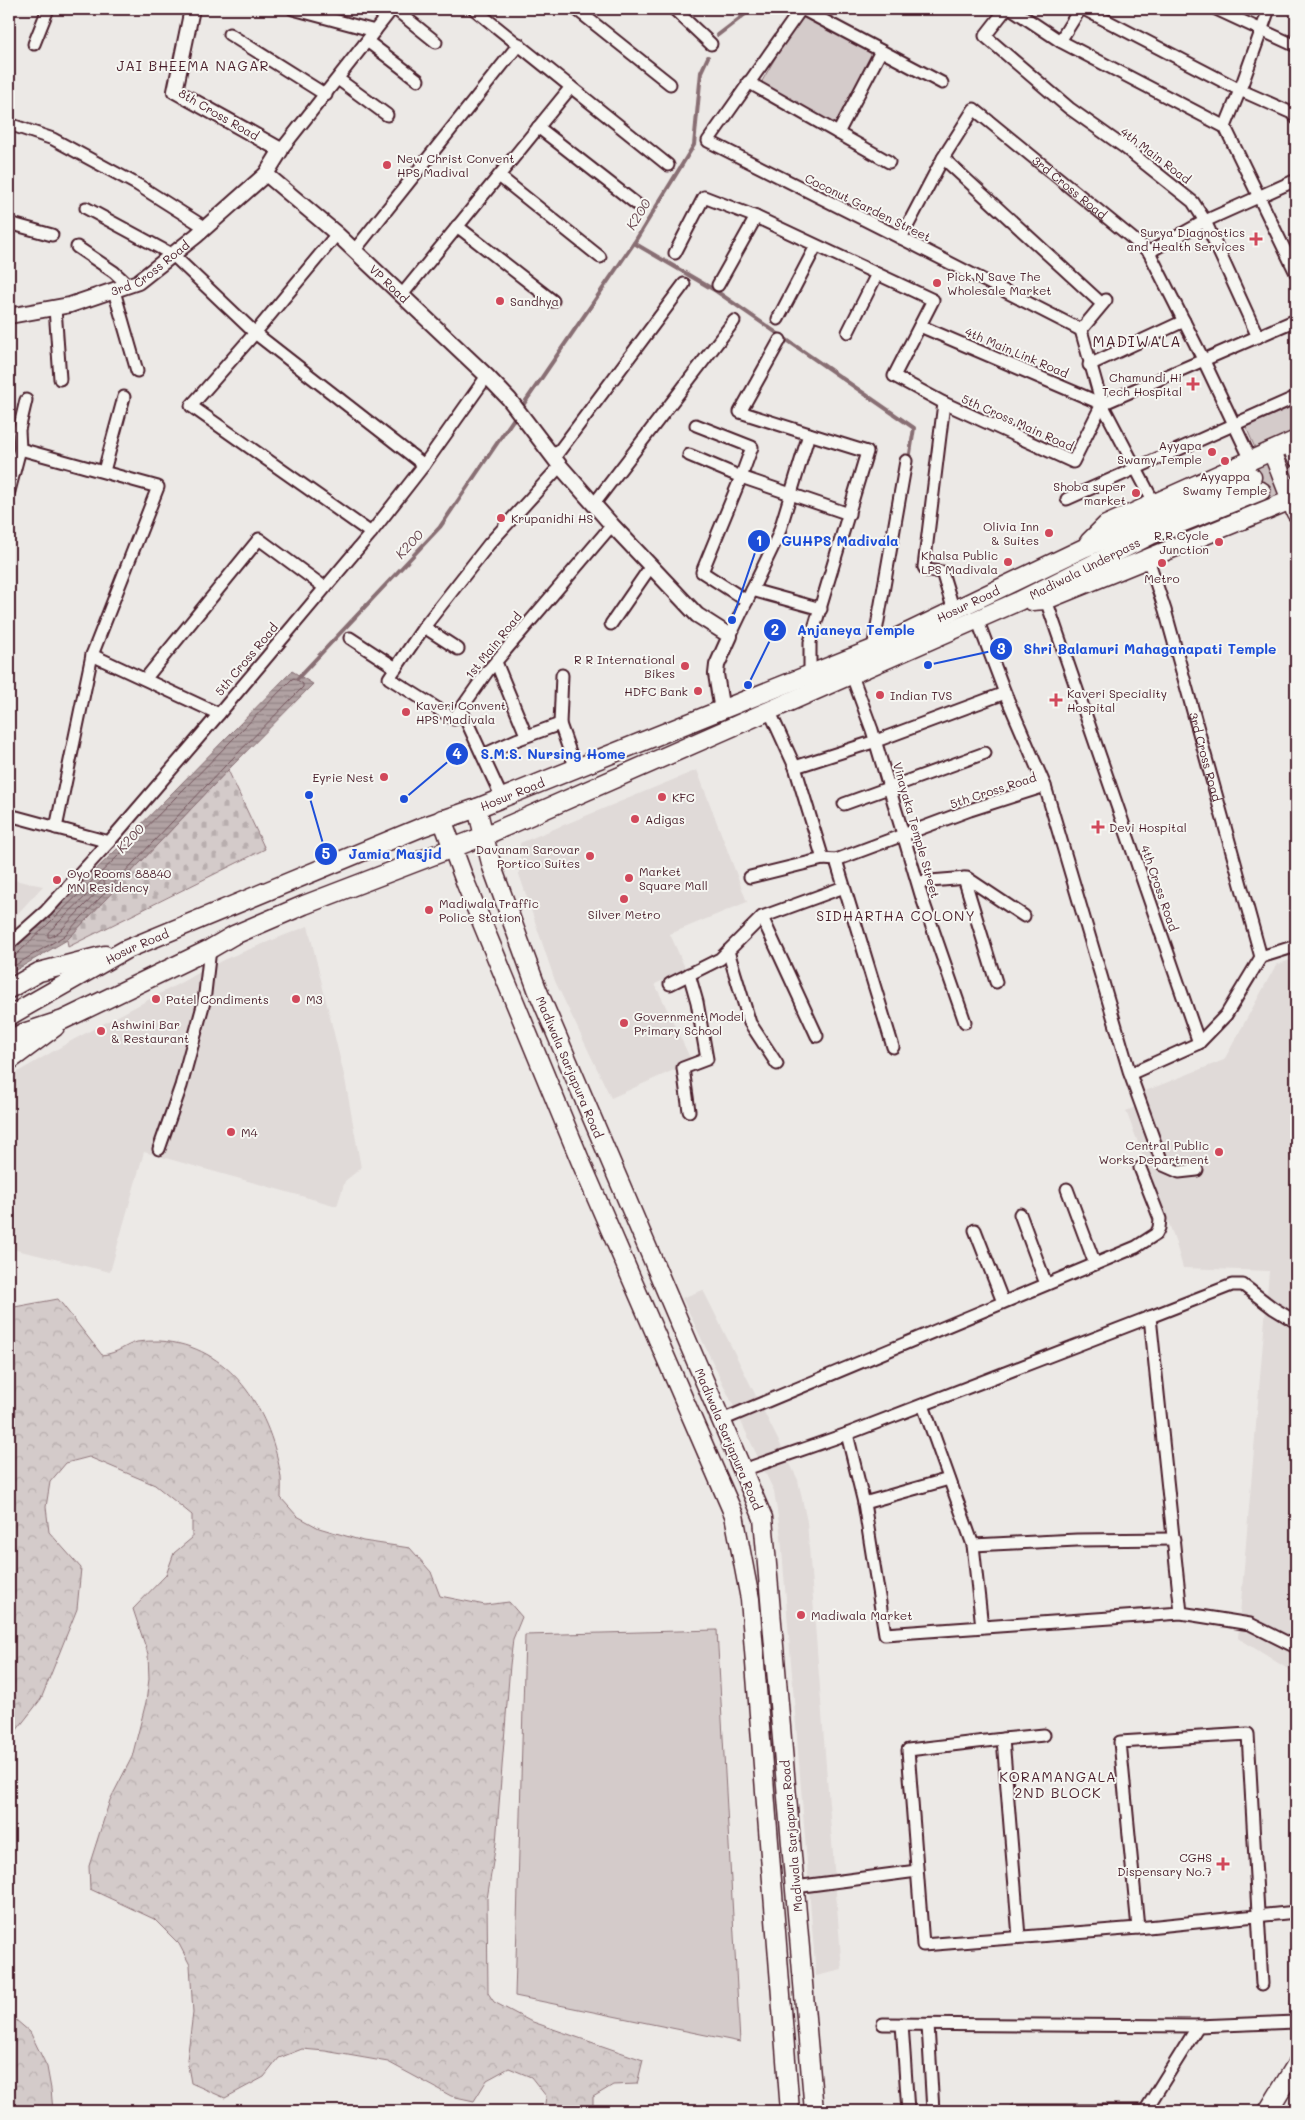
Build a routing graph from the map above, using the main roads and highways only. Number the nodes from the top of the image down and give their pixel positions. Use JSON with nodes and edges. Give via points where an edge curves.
{"nodes":[{"id":1,"x":1294,"y":447,"type":"edge"},
{"id":2,"x":1272,"y":451,"type":"junction"},
{"id":3,"x":1254,"y":476,"type":"junction"},
{"id":4,"x":1295,"y":504,"type":"edge"},
{"id":5,"x":1084,"y":548,"type":"junction"},
{"id":6,"x":1019,"y":601,"type":"junction"},
{"id":7,"x":477,"y":808,"type":"junction"},
{"id":8,"x":442,"y":819,"type":"junction"},
{"id":9,"x":484,"y":836,"type":"junction"},
{"id":10,"x":453,"y":849,"type":"junction"},
{"id":11,"x":125,"y":950,"type":"junction"},
{"id":12,"x":9,"y":989,"type":"edge"},
{"id":13,"x":9,"y":1016,"type":"edge"},
{"id":14,"x":63,"y":1020,"type":"junction"},
{"id":15,"x":16,"y":1036,"type":"edge"},
{"id":16,"x":9,"y":1060,"type":"edge"},
{"id":17,"x":783,"y":1748,"type":"junction"},
{"id":18,"x":761,"y":1754,"type":"junction"},
{"id":19,"x":1296,"y":2065,"type":"edge"},
{"id":20,"x":790,"y":2111,"type":"edge"},
{"id":21,"x":814,"y":2111,"type":"edge"},
{"id":22,"x":1268,"y":2111,"type":"edge"}],
"edges":[{"from":1,"to":2,"type":"main road"},
{"from":2,"to":3,"type":"main road"},
{"from":2,"to":4,"type":"main road"},
{"from":3,"to":5,"type":"main road","name":"Madiwala Underpass"},
{"from":3,"to":5,"type":"main road","via":[[1154,503],[1106,525]]},
{"from":3,"to":6,"type":"main road","name":"Madiwala Underpass","via":[[1151,535]]},
{"from":4,"to":6,"type":"main road","via":[[1046,600]]},
{"from":5,"to":7,"type":"main road","name":"Hosur Road","via":[[873,649]]},
{"from":6,"to":9,"type":"main road","name":"Hosur Road"},
{"from":7,"to":8,"type":"main road","name":"Hosur Road"},
{"from":7,"to":9,"type":"main road","name":"Madiwala Sarjapura Road"},
{"from":8,"to":10,"type":"main road","name":"Madiwala Sarjapura Road"},
{"from":8,"to":11,"type":"main road","name":"Hosur Road"},
{"from":9,"to":10,"type":"main road","name":"Hosur Road"},
{"from":9,"to":17,"type":"main road","name":"Madiwala Sarjapura Road","via":[[492,867],[537,989],[763,1518]]},
{"from":10,"to":14,"type":"main road","name":"Hosur Road","via":[[234,935]]},
{"from":10,"to":18,"type":"main road","name":"Madiwala Sarjapura Road","via":[[580,1160],[734,1515],[750,1599]]},
{"from":11,"to":12,"type":"main road","via":[[39,972]]},
{"from":11,"to":13,"type":"main road","name":"Hosur Road"},
{"from":14,"to":15,"type":"main road","name":"Hosur Road"},
{"from":14,"to":16,"type":"main road"},
{"from":17,"to":18,"type":"main road"},
{"from":17,"to":21,"type":"main road","name":"Madiwala Sarjapura Road"},
{"from":18,"to":20,"type":"main road","name":"Madiwala Sarjapura Road"},
{"from":19,"to":22,"type":"main road"}]}
